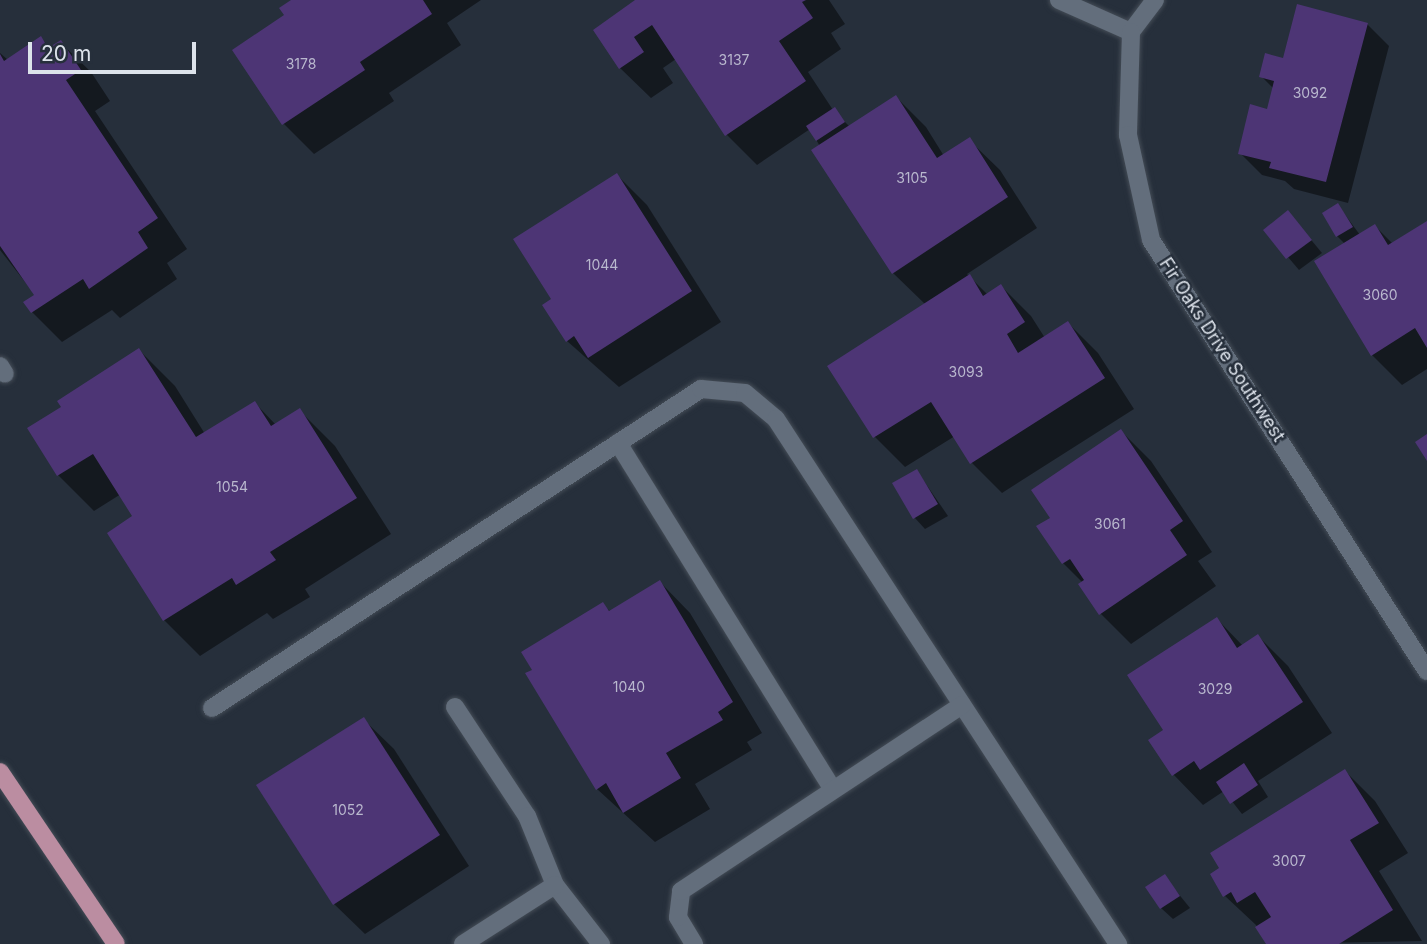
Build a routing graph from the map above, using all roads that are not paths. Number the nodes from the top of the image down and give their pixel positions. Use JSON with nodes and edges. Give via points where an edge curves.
{"nodes":[{"id":1,"x":1059,"y":0,"type":"edge"},
{"id":2,"x":1155,"y":0,"type":"edge"},
{"id":3,"x":1131,"y":32,"type":"junction"},
{"id":4,"x":618,"y":443,"type":"junction"},
{"id":5,"x":1427,"y":671,"type":"edge"},
{"id":6,"x":962,"y":705,"type":"junction"},
{"id":7,"x":455,"y":707,"type":"dead end"},
{"id":8,"x":212,"y":708,"type":"dead end"},
{"id":9,"x":0,"y":772,"type":"edge"},
{"id":10,"x":832,"y":788,"type":"junction"},
{"id":11,"x":555,"y":885,"type":"junction"},
{"id":12,"x":109,"y":942,"type":"edge"},
{"id":13,"x":463,"y":944,"type":"edge"},
{"id":14,"x":601,"y":944,"type":"edge"},
{"id":15,"x":694,"y":944,"type":"edge"},
{"id":16,"x":1118,"y":944,"type":"edge"}],
"edges":[{"from":1,"to":3,"type":"street"},
{"from":2,"to":3,"type":"street"},
{"from":3,"to":5,"type":"street","name":"Fir Oaks Drive Southwest","via":[[1128,135],[1151,240]]},
{"from":4,"to":6,"type":"street","via":[[701,389],[745,393],[776,419]]},
{"from":4,"to":8,"type":"street"},
{"from":4,"to":10,"type":"street"},
{"from":6,"to":10,"type":"street"},
{"from":6,"to":16,"type":"street"},
{"from":7,"to":11,"type":"street","via":[[527,816]]},
{"from":9,"to":12,"type":"main road"},
{"from":10,"to":15,"type":"street","via":[[681,891],[678,917]]},
{"from":11,"to":13,"type":"street"},
{"from":11,"to":14,"type":"street"}]}
